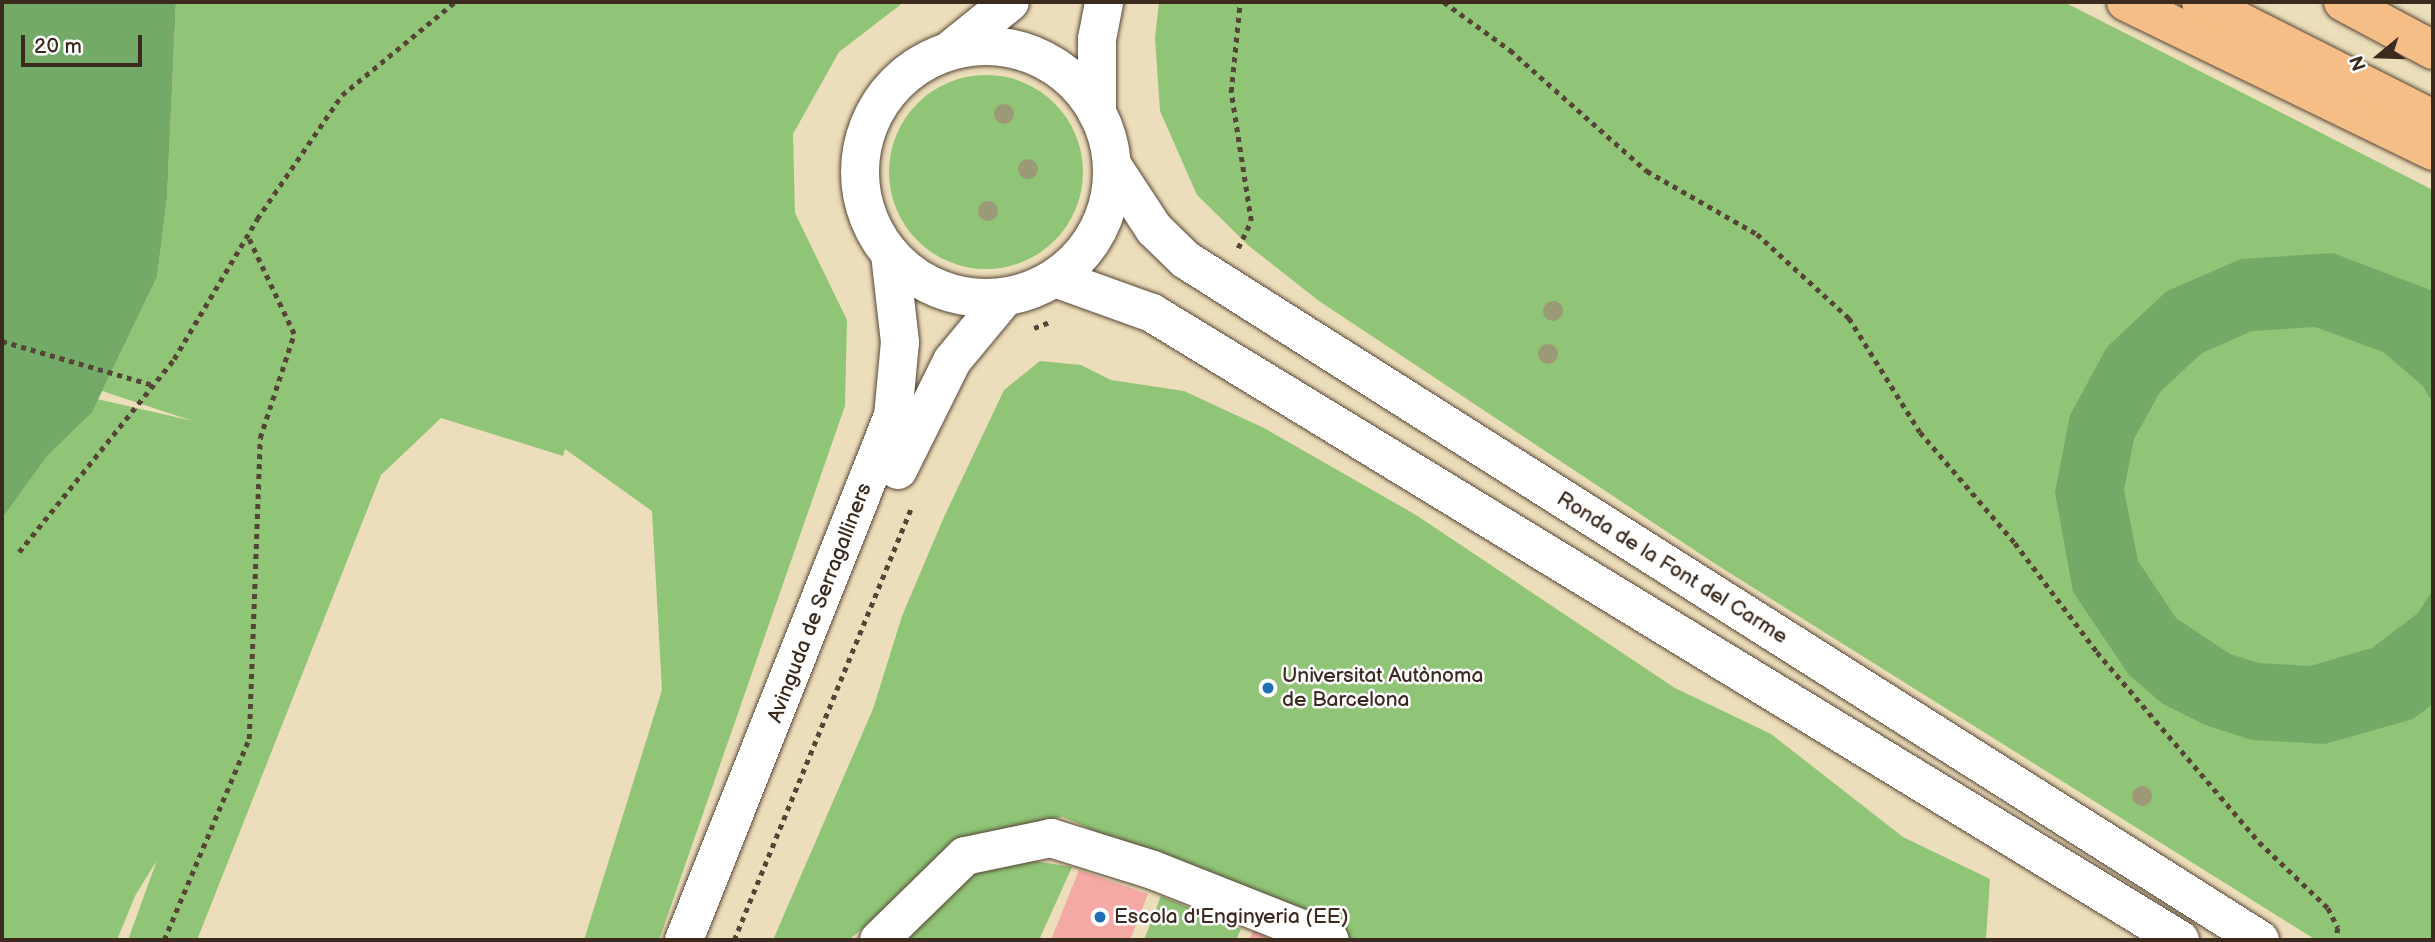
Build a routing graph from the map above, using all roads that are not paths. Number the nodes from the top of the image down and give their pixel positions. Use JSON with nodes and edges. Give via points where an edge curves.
{"nodes":[{"id":1,"x":1010,"y":2,"type":"edge"},
{"id":2,"x":1104,"y":2,"type":"edge"},
{"id":3,"x":2126,"y":2,"type":"edge"},
{"id":4,"x":2201,"y":2,"type":"edge"},
{"id":5,"x":2343,"y":2,"type":"edge"},
{"id":6,"x":2433,"y":50,"type":"edge"},
{"id":7,"x":949,"y":51,"type":"junction"},
{"id":8,"x":1097,"y":113,"type":"junction"},
{"id":9,"x":2433,"y":119,"type":"edge"},
{"id":10,"x":2433,"y":151,"type":"edge"},
{"id":11,"x":1112,"y":165,"type":"junction"},
{"id":12,"x":890,"y":254,"type":"junction"},
{"id":13,"x":1055,"y":278,"type":"junction"},
{"id":14,"x":1005,"y":297,"type":"junction"},
{"id":15,"x":684,"y":940,"type":"edge"},
{"id":16,"x":711,"y":940,"type":"edge"},
{"id":17,"x":879,"y":940,"type":"edge"},
{"id":18,"x":1330,"y":940,"type":"edge"},
{"id":19,"x":2180,"y":940,"type":"edge"},
{"id":20,"x":2260,"y":940,"type":"edge"}],
"edges":[{"from":1,"to":7,"type":"street"},
{"from":2,"to":8,"type":"street","via":[[1097,38]]},
{"from":3,"to":10,"type":"highway"},
{"from":4,"to":9,"type":"highway"},
{"from":5,"to":6,"type":"highway"},
{"from":7,"to":8,"type":"street","via":[[999,46],[1034,55],[1075,83]]},
{"from":7,"to":12,"type":"street","via":[[914,68],[895,85],[879,106],[864,143],[861,181],[865,208]]},
{"from":8,"to":11,"type":"street"},
{"from":11,"to":13,"type":"street","via":[[1108,204],[1098,229],[1075,261]]},
{"from":11,"to":20,"type":"street","name":"Ronda de la Font del Carme","via":[[1154,229],[1186,260]]},
{"from":12,"to":14,"type":"street","via":[[942,290],[967,297]]},
{"from":12,"to":15,"type":"street","name":"Avinguda de Serragalliners","via":[[900,342],[892,416]]},
{"from":13,"to":14,"type":"street"},
{"from":13,"to":19,"type":"street","via":[[1152,313]]},
{"from":14,"to":16,"type":"street","name":"Avinguda de Serragalliners","via":[[952,361],[916,428]]},
{"from":17,"to":18,"type":"street","via":[[965,856],[1051,838],[1153,870]]}]}
